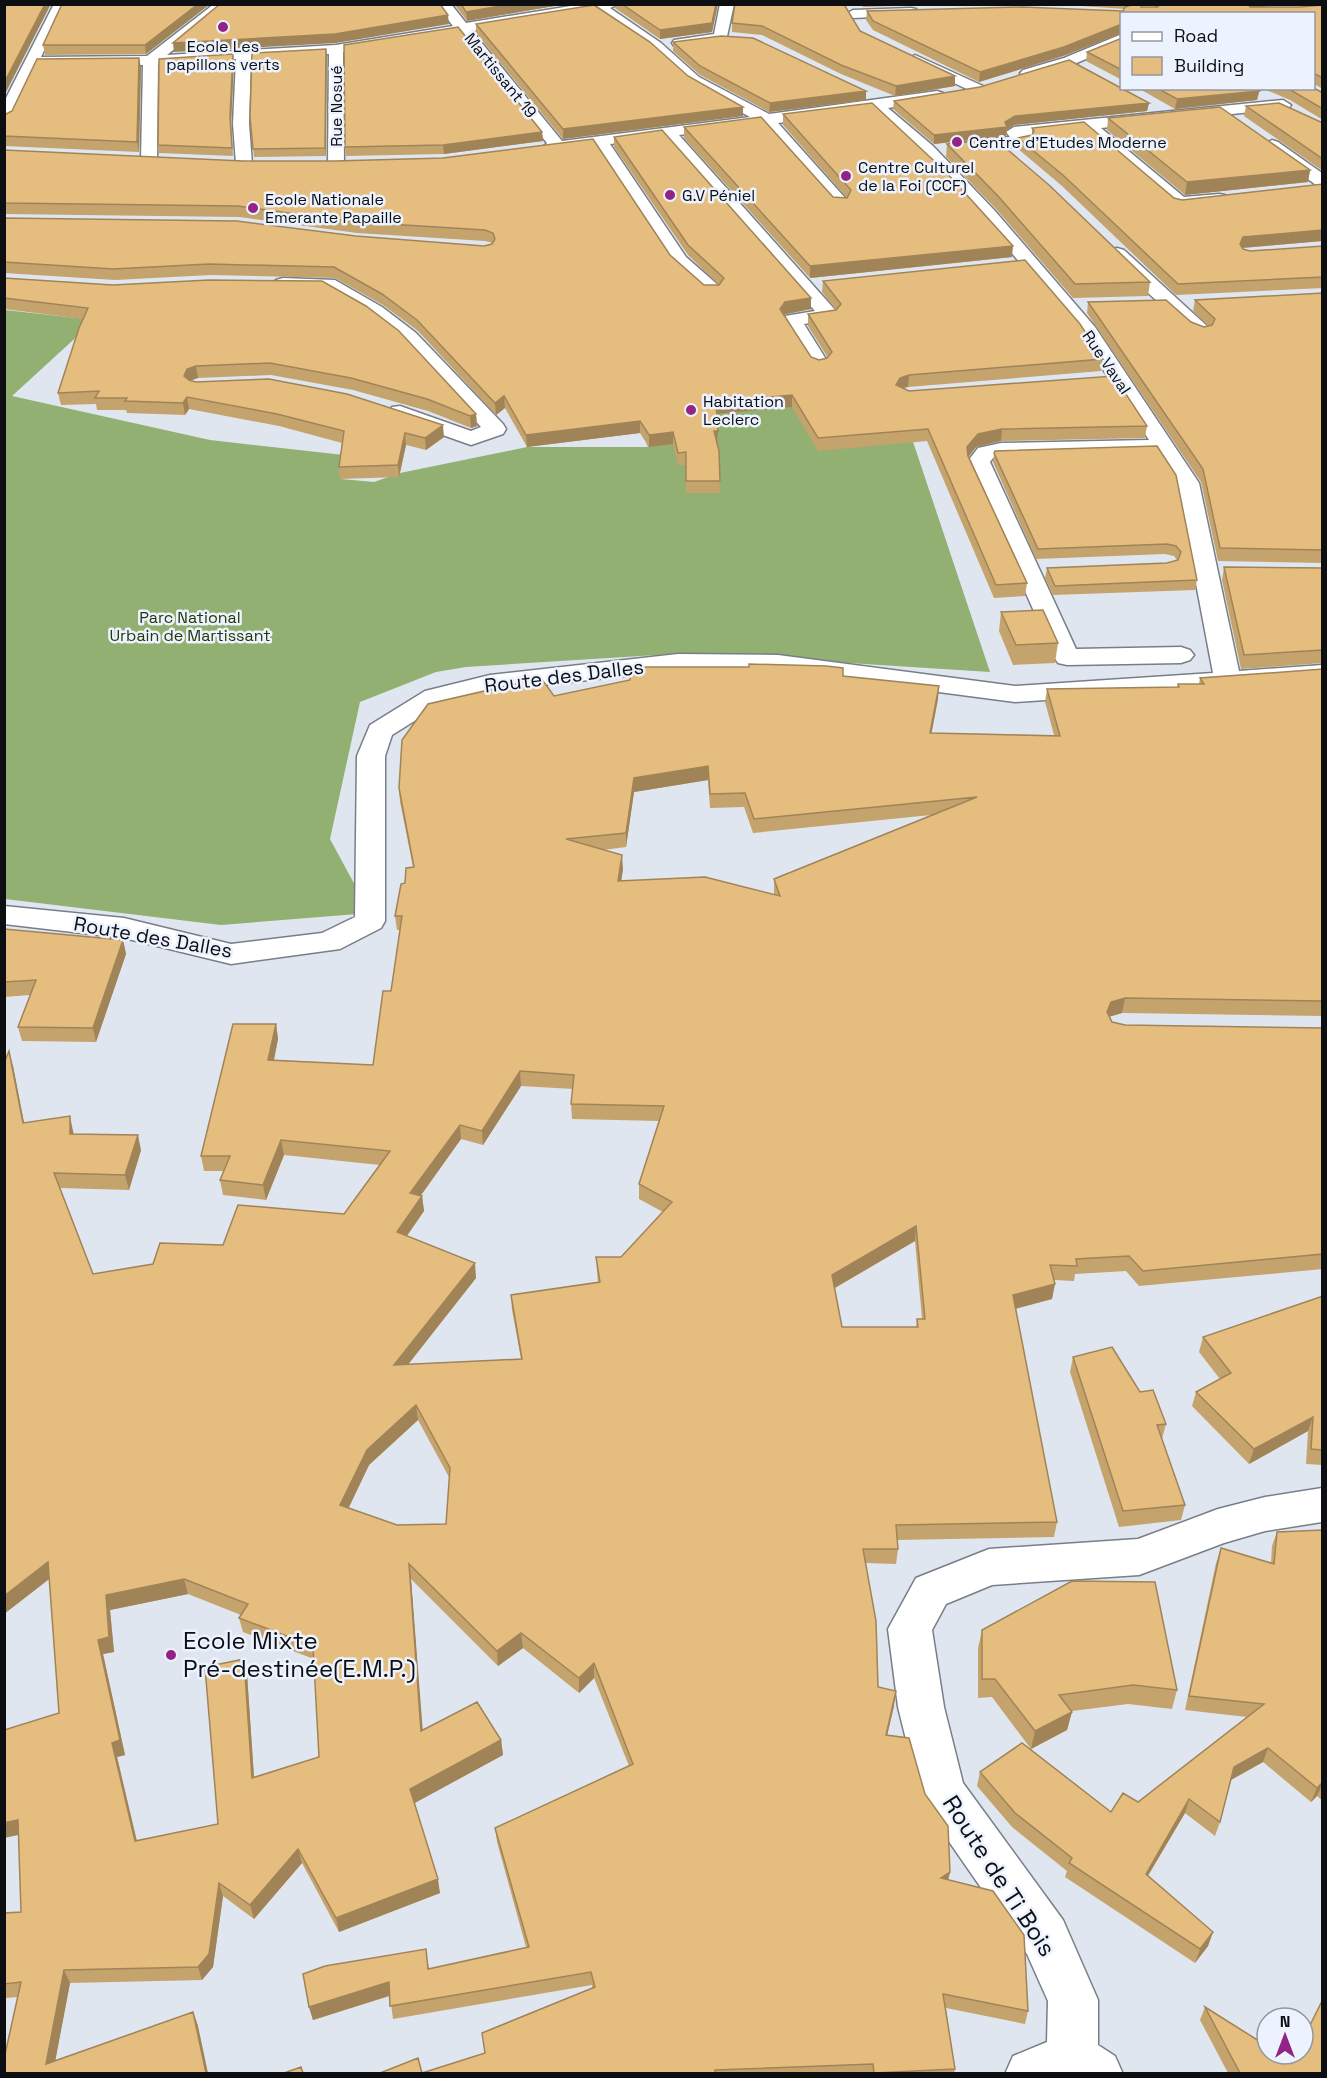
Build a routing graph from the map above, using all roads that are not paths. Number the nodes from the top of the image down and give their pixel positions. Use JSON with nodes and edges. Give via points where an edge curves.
{"nodes":[{"id":1,"x":62,"y":4,"type":"edge"},
{"id":2,"x":223,"y":4,"type":"edge"},
{"id":3,"x":443,"y":4,"type":"edge"},
{"id":4,"x":727,"y":4,"type":"edge"},
{"id":5,"x":606,"y":6,"type":"edge"},
{"id":6,"x":853,"y":9,"type":"edge"},
{"id":7,"x":925,"y":11,"type":"edge"},
{"id":8,"x":462,"y":28,"type":"junction"},
{"id":9,"x":861,"y":28,"type":"edge"},
{"id":10,"x":1120,"y":39,"type":"edge"},
{"id":11,"x":656,"y":46,"type":"junction"},
{"id":12,"x":336,"y":49,"type":"junction"},
{"id":13,"x":902,"y":53,"type":"edge"},
{"id":14,"x":244,"y":55,"type":"junction"},
{"id":15,"x":151,"y":60,"type":"junction"},
{"id":16,"x":1069,"y":61,"type":"junction"},
{"id":17,"x":30,"y":69,"type":"junction"},
{"id":18,"x":1089,"y":72,"type":"edge"},
{"id":19,"x":4,"y":75,"type":"edge"},
{"id":20,"x":1012,"y":78,"type":"edge"},
{"id":21,"x":1256,"y":93,"type":"edge"},
{"id":22,"x":9,"y":100,"type":"edge"},
{"id":23,"x":878,"y":100,"type":"junction"},
{"id":24,"x":1151,"y":105,"type":"edge"},
{"id":25,"x":1224,"y":112,"type":"junction"},
{"id":26,"x":1172,"y":116,"type":"junction"},
{"id":27,"x":766,"y":119,"type":"junction"},
{"id":28,"x":4,"y":120,"type":"edge"},
{"id":29,"x":1087,"y":125,"type":"junction"},
{"id":30,"x":667,"y":132,"type":"junction"},
{"id":31,"x":599,"y":141,"type":"junction"},
{"id":32,"x":997,"y":143,"type":"junction"},
{"id":33,"x":558,"y":146,"type":"junction"},
{"id":34,"x":535,"y":149,"type":"edge"},
{"id":35,"x":928,"y":152,"type":"junction"},
{"id":36,"x":1014,"y":157,"type":"edge"},
{"id":37,"x":129,"y":158,"type":"edge"},
{"id":38,"x":226,"y":163,"type":"edge"},
{"id":39,"x":317,"y":165,"type":"edge"},
{"id":40,"x":1319,"y":186,"type":"edge"},
{"id":41,"x":1240,"y":196,"type":"edge"},
{"id":42,"x":840,"y":203,"type":"edge"},
{"id":43,"x":1103,"y":241,"type":"edge"},
{"id":44,"x":1029,"y":263,"type":"junction"},
{"id":45,"x":1007,"y":265,"type":"edge"},
{"id":46,"x":258,"y":284,"type":"edge"},
{"id":47,"x":824,"y":284,"type":"edge"},
{"id":48,"x":803,"y":286,"type":"junction"},
{"id":49,"x":712,"y":290,"type":"edge"},
{"id":50,"x":1170,"y":303,"type":"junction"},
{"id":51,"x":1200,"y":303,"type":"edge"},
{"id":52,"x":1147,"y":304,"type":"edge"},
{"id":53,"x":1067,"y":306,"type":"junction"},
{"id":54,"x":1090,"y":306,"type":"edge"},
{"id":55,"x":1201,"y":332,"type":"edge"},
{"id":56,"x":819,"y":364,"type":"edge"},
{"id":57,"x":1118,"y":378,"type":"junction"},
{"id":58,"x":1095,"y":380,"type":"edge"},
{"id":59,"x":384,"y":407,"type":"edge"},
{"id":60,"x":1163,"y":446,"type":"junction"},
{"id":61,"x":1181,"y":655,"type":"dead end"},
{"id":62,"x":1323,"y":673,"type":"edge"},
{"id":63,"x":1228,"y":680,"type":"junction"},
{"id":64,"x":4,"y":915,"type":"edge"},
{"id":65,"x":1323,"y":1505,"type":"edge"},
{"id":66,"x":1067,"y":2069,"type":"edge"}],
"edges":[{"from":1,"to":17,"type":"street"},
{"from":2,"to":15,"type":"street"},
{"from":3,"to":8,"type":"street","name":"Martissant 19"},
{"from":4,"to":11,"type":"street","via":[[727,39]]},
{"from":5,"to":8,"type":"street"},
{"from":5,"to":11,"type":"street"},
{"from":6,"to":7,"type":"street"},
{"from":6,"to":9,"type":"street"},
{"from":8,"to":12,"type":"street"},
{"from":8,"to":33,"type":"street","name":"Martissant 19"},
{"from":10,"to":16,"type":"street"},
{"from":11,"to":27,"type":"street","via":[[694,80]]},
{"from":12,"to":14,"type":"street"},
{"from":12,"to":39,"type":"street","name":"Rue Nosué","via":[[342,164]]},
{"from":13,"to":23,"type":"street","via":[[984,87]]},
{"from":14,"to":15,"type":"street"},
{"from":14,"to":38,"type":"street","via":[[241,124],[250,164]]},
{"from":15,"to":17,"type":"street"},
{"from":15,"to":37,"type":"street","via":[[155,160]]},
{"from":16,"to":18,"type":"street"},
{"from":16,"to":20,"type":"street"},
{"from":17,"to":19,"type":"street"},
{"from":17,"to":22,"type":"street"},
{"from":21,"to":25,"type":"street","via":[[1288,108]]},
{"from":22,"to":28,"type":"street"},
{"from":23,"to":27,"type":"street"},
{"from":23,"to":35,"type":"street","name":"Rue Vaval"},
{"from":24,"to":26,"type":"street"},
{"from":25,"to":26,"type":"street"},
{"from":25,"to":40,"type":"street"},
{"from":26,"to":29,"type":"street"},
{"from":27,"to":30,"type":"street"},
{"from":27,"to":42,"type":"street"},
{"from":29,"to":32,"type":"street","via":[[1014,132],[1023,141]]},
{"from":29,"to":41,"type":"street","via":[[1180,203]]},
{"from":30,"to":31,"type":"street"},
{"from":30,"to":48,"type":"street"},
{"from":31,"to":33,"type":"street"},
{"from":31,"to":49,"type":"street","via":[[679,261]]},
{"from":32,"to":35,"type":"street"},
{"from":32,"to":36,"type":"street"},
{"from":33,"to":34,"type":"street"},
{"from":35,"to":44,"type":"street","name":"Rue Vaval"},
{"from":43,"to":50,"type":"street"},
{"from":44,"to":45,"type":"street"},
{"from":44,"to":53,"type":"street","name":"Rue Vaval"},
{"from":46,"to":59,"type":"street","via":[[328,284],[375,311],[409,337],[495,429],[471,438]]},
{"from":47,"to":48,"type":"street"},
{"from":48,"to":56,"type":"street","via":[[828,315],[792,321]]},
{"from":50,"to":51,"type":"street"},
{"from":50,"to":52,"type":"street"},
{"from":50,"to":55,"type":"street"},
{"from":53,"to":54,"type":"street"},
{"from":53,"to":57,"type":"street","name":"Rue Vaval"},
{"from":57,"to":58,"type":"street"},
{"from":57,"to":60,"type":"street","name":"Rue Vaval"},
{"from":60,"to":61,"type":"street","via":[[1001,450],[986,453],[979,461],[1038,569],[1067,657]]},
{"from":60,"to":63,"type":"street","name":"Rue Vaval","via":[[1188,483],[1217,570]]},
{"from":62,"to":63,"type":"street","name":"Route des Dalles"},
{"from":63,"to":64,"type":"street","name":"Route des Dalles","via":[[1014,693],[778,663],[678,662],[490,683],[434,697],[380,731],[371,756],[370,921],[329,942],[231,954],[124,928]]},
{"from":65,"to":66,"type":"street","name":"Route de Ti Bois","via":[[1265,1514],[1218,1527],[1138,1557],[989,1568],[932,1591],[910,1629],[921,1707],[942,1792],[1045,1937],[1073,2000]]}]}
